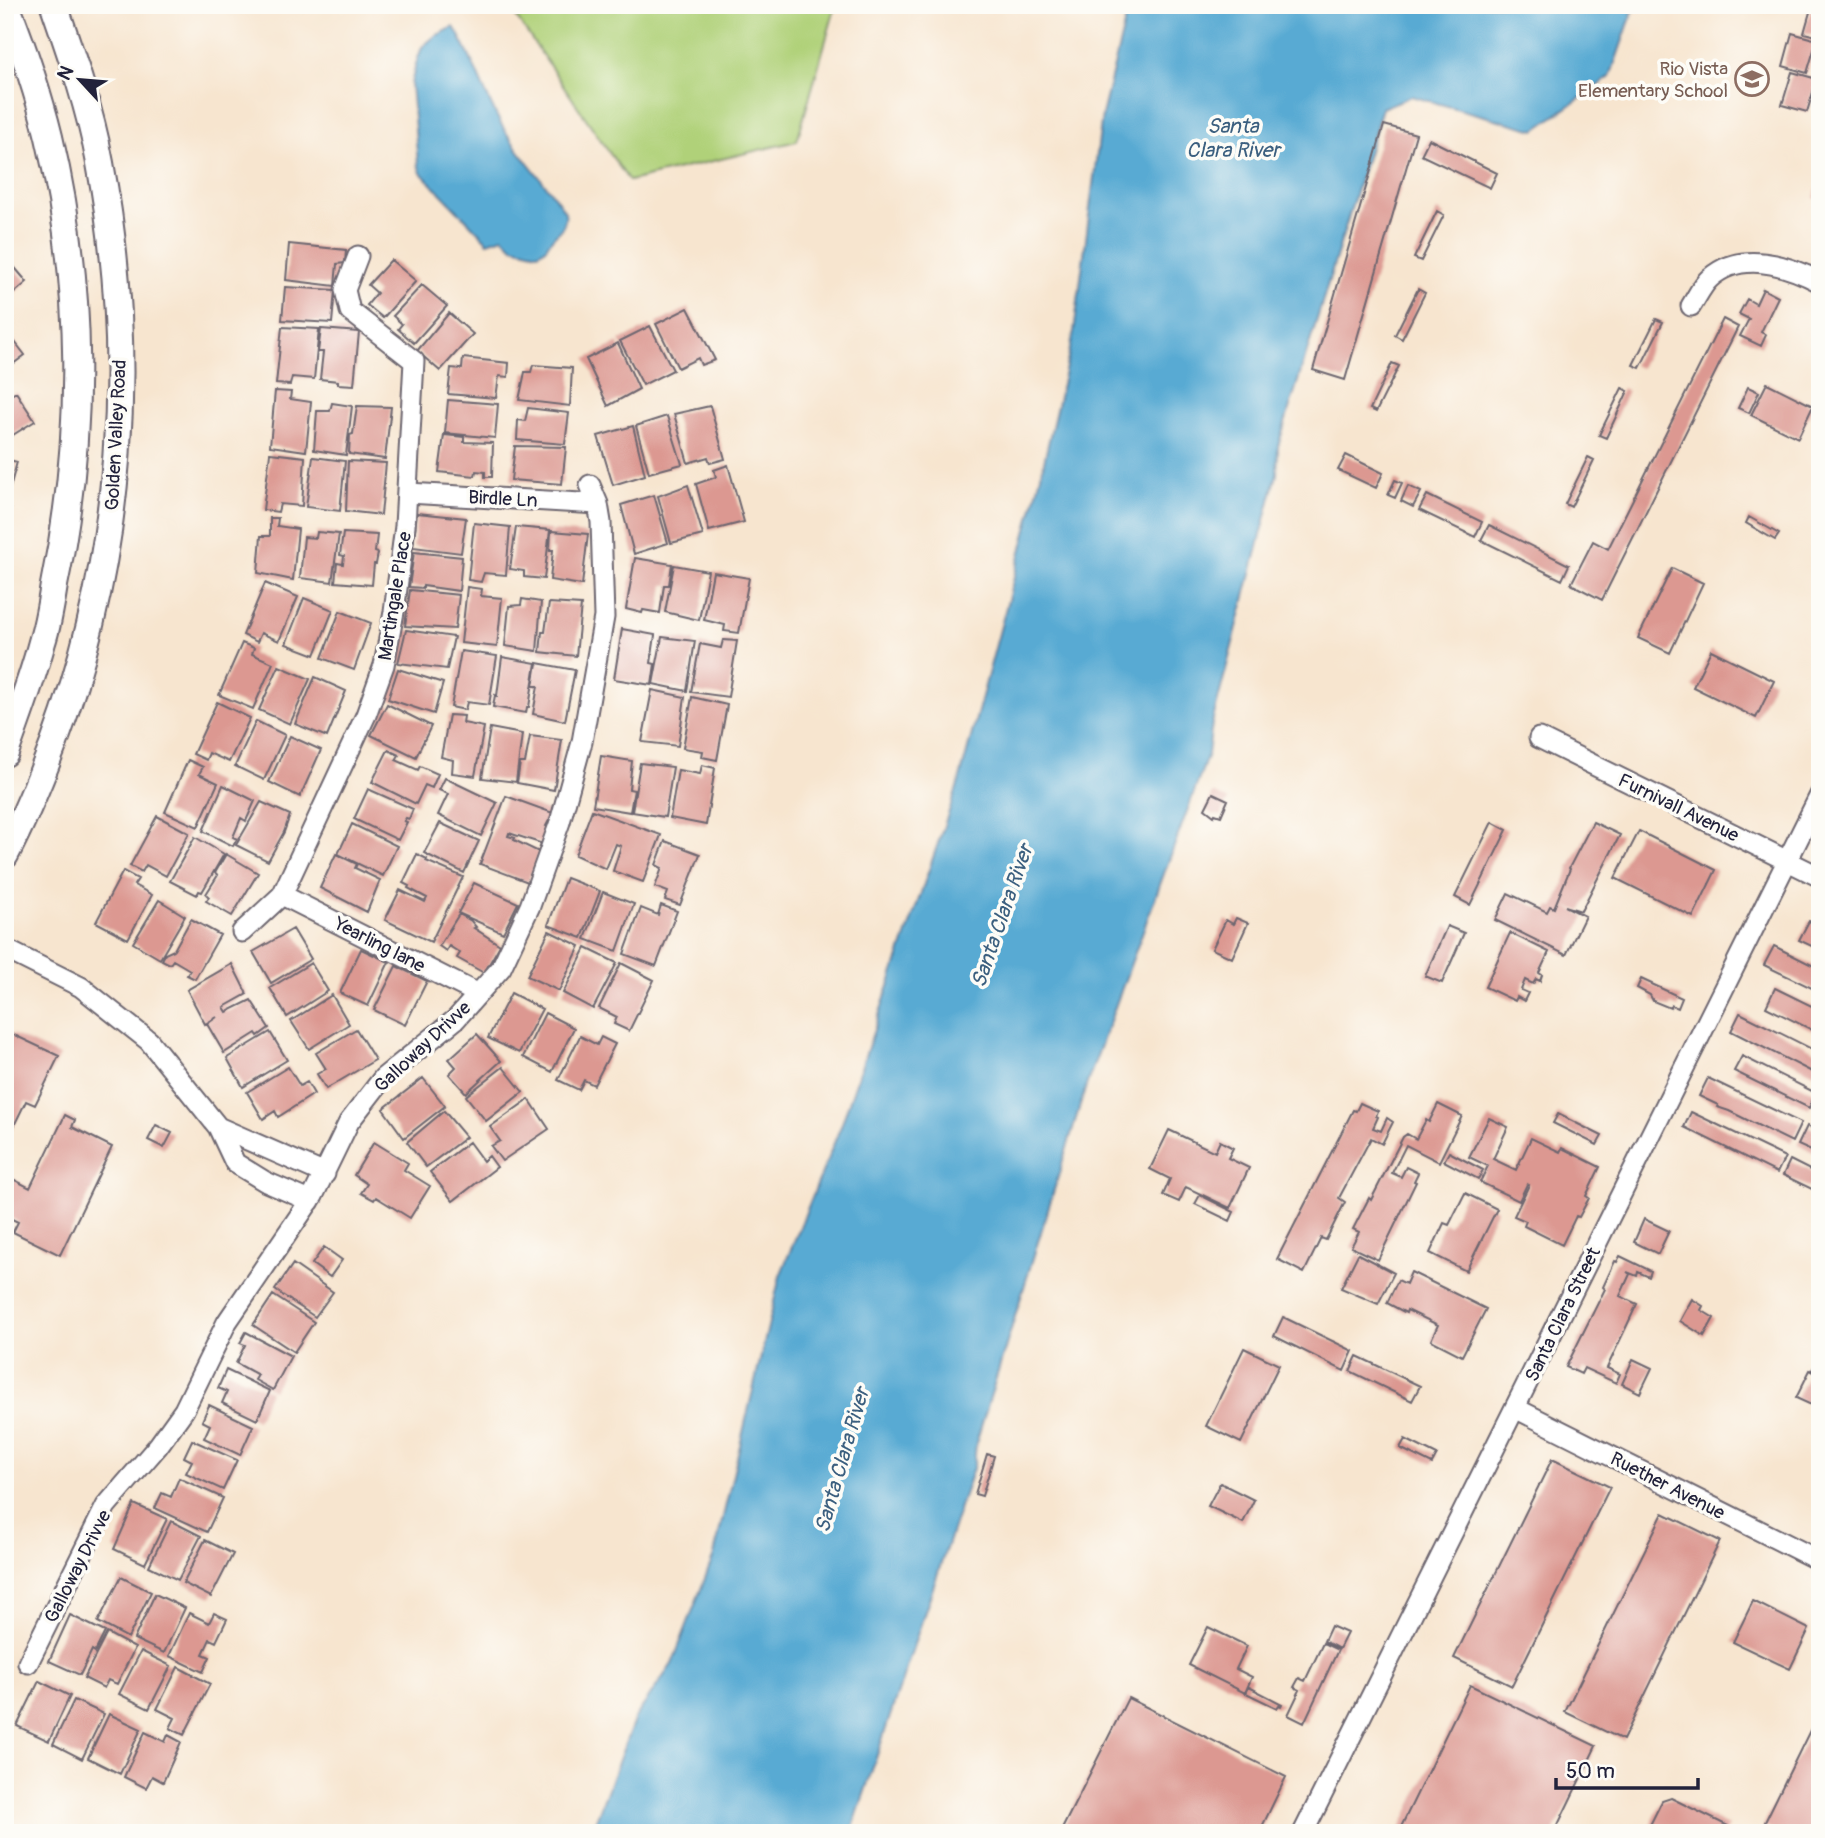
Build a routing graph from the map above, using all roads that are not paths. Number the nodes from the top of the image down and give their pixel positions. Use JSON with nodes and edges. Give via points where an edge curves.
{"nodes":[{"id":1,"x":6,"y":5,"type":"edge"},
{"id":2,"x":54,"y":5,"type":"edge"},
{"id":3,"x":358,"y":256,"type":"dead end"},
{"id":4,"x":1820,"y":282,"type":"edge"},
{"id":5,"x":1691,"y":306,"type":"dead end"},
{"id":6,"x":590,"y":485,"type":"dead end"},
{"id":7,"x":408,"y":493,"type":"junction"},
{"id":8,"x":598,"y":504,"type":"junction"},
{"id":9,"x":1539,"y":738,"type":"dead end"},
{"id":10,"x":5,"y":753,"type":"edge"},
{"id":11,"x":1820,"y":795,"type":"edge"},
{"id":12,"x":5,"y":855,"type":"edge"},
{"id":13,"x":1787,"y":860,"type":"junction"},
{"id":14,"x":1820,"y":877,"type":"edge"},
{"id":15,"x":282,"y":895,"type":"junction"},
{"id":16,"x":242,"y":932,"type":"dead end"},
{"id":17,"x":5,"y":949,"type":"edge"},
{"id":18,"x":478,"y":994,"type":"junction"},
{"id":19,"x":218,"y":1127,"type":"junction"},
{"id":20,"x":325,"y":1174,"type":"junction"},
{"id":21,"x":310,"y":1201,"type":"junction"},
{"id":22,"x":1515,"y":1408,"type":"junction"},
{"id":23,"x":1820,"y":1561,"type":"edge"},
{"id":24,"x":28,"y":1663,"type":"dead end"},
{"id":25,"x":1303,"y":1833,"type":"edge"}],
"edges":[{"from":1,"to":10,"type":"main road","name":"Golden Valley Road","via":[[51,149],[67,236],[77,393],[62,551],[43,640]]},
{"from":2,"to":12,"type":"main road","name":"Golden Valley Road","via":[[100,161],[115,264],[120,421],[115,489],[86,643],[41,777]]},
{"from":3,"to":7,"type":"street","name":"Martingale Place","via":[[345,290],[350,311],[414,361]]},
{"from":4,"to":5,"type":"street","via":[[1768,263],[1737,262],[1710,278]]},
{"from":6,"to":8,"type":"street","name":"Galloway Drivve"},
{"from":7,"to":8,"type":"street","name":"Birdle Ln"},
{"from":7,"to":15,"type":"street","name":"Martingale Place","via":[[384,665],[366,715]]},
{"from":8,"to":18,"type":"street","name":"Galloway Drivve","via":[[604,617],[582,742],[530,906],[501,968]]},
{"from":9,"to":13,"type":"street","name":"Furnivall Avenue"},
{"from":11,"to":13,"type":"street","name":"Santa Clara Street"},
{"from":13,"to":14,"type":"street","name":"Furnivall Avenue"},
{"from":13,"to":22,"type":"street","name":"Santa Clara Street"},
{"from":15,"to":16,"type":"street","name":"Martingale Place"},
{"from":15,"to":18,"type":"street","name":"Yearling lane"},
{"from":17,"to":19,"type":"street","via":[[81,987],[149,1041]]},
{"from":18,"to":20,"type":"street","name":"Galloway Drivve","via":[[383,1078],[349,1122]]},
{"from":19,"to":20,"type":"street"},
{"from":19,"to":21,"type":"street","via":[[235,1163]]},
{"from":20,"to":21,"type":"street","name":"Galloway Drivve"},
{"from":21,"to":24,"type":"street","name":"Galloway Drivve","via":[[227,1322],[184,1410],[106,1506]]},
{"from":22,"to":23,"type":"street","name":"Ruether Avenue"},
{"from":22,"to":25,"type":"street","name":"Santa Clara Street"}]}
